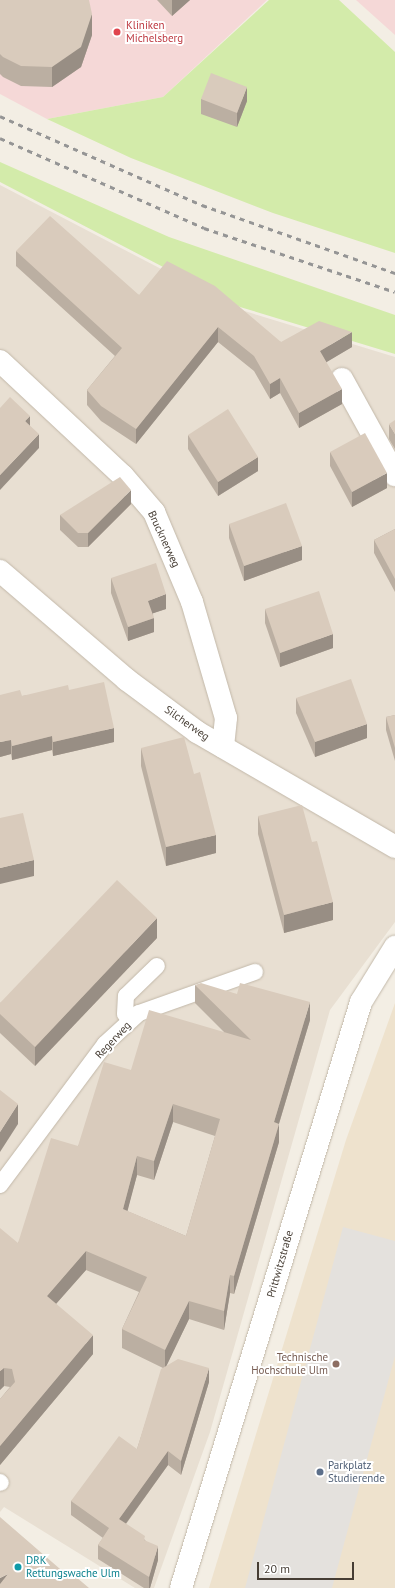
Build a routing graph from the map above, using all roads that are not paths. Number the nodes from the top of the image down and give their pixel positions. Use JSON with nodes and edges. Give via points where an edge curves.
{"nodes":[{"id":1,"x":0,"y":361,"type":"edge"},
{"id":2,"x":342,"y":379,"type":"dead end"},
{"id":3,"x":395,"y":475,"type":"edge"},
{"id":4,"x":0,"y":571,"type":"edge"},
{"id":5,"x":223,"y":747,"type":"junction"},
{"id":6,"x":395,"y":847,"type":"edge"},
{"id":7,"x":395,"y":947,"type":"edge"},
{"id":8,"x":157,"y":966,"type":"dead end"},
{"id":9,"x":255,"y":972,"type":"dead end"},
{"id":10,"x":131,"y":1020,"type":"junction"},
{"id":11,"x":0,"y":1185,"type":"edge"},
{"id":12,"x":181,"y":1588,"type":"edge"}],
"edges":[{"from":1,"to":5,"type":"street","name":"Brucknerweg","via":[[123,476],[154,512],[192,602],[226,718]]},
{"from":2,"to":3,"type":"street"},
{"from":4,"to":5,"type":"street","name":"Silcherweg","via":[[127,680]]},
{"from":5,"to":6,"type":"street","name":"Silcherweg"},
{"from":7,"to":12,"type":"street","name":"Prittwitzstraße","via":[[361,1002]]},
{"from":8,"to":10,"type":"lane","via":[[126,996],[125,1014]]},
{"from":9,"to":10,"type":"lane","name":"Regerweg","via":[[139,1013]]},
{"from":10,"to":11,"type":"lane","name":"Regerweg","via":[[105,1044]]}]}
